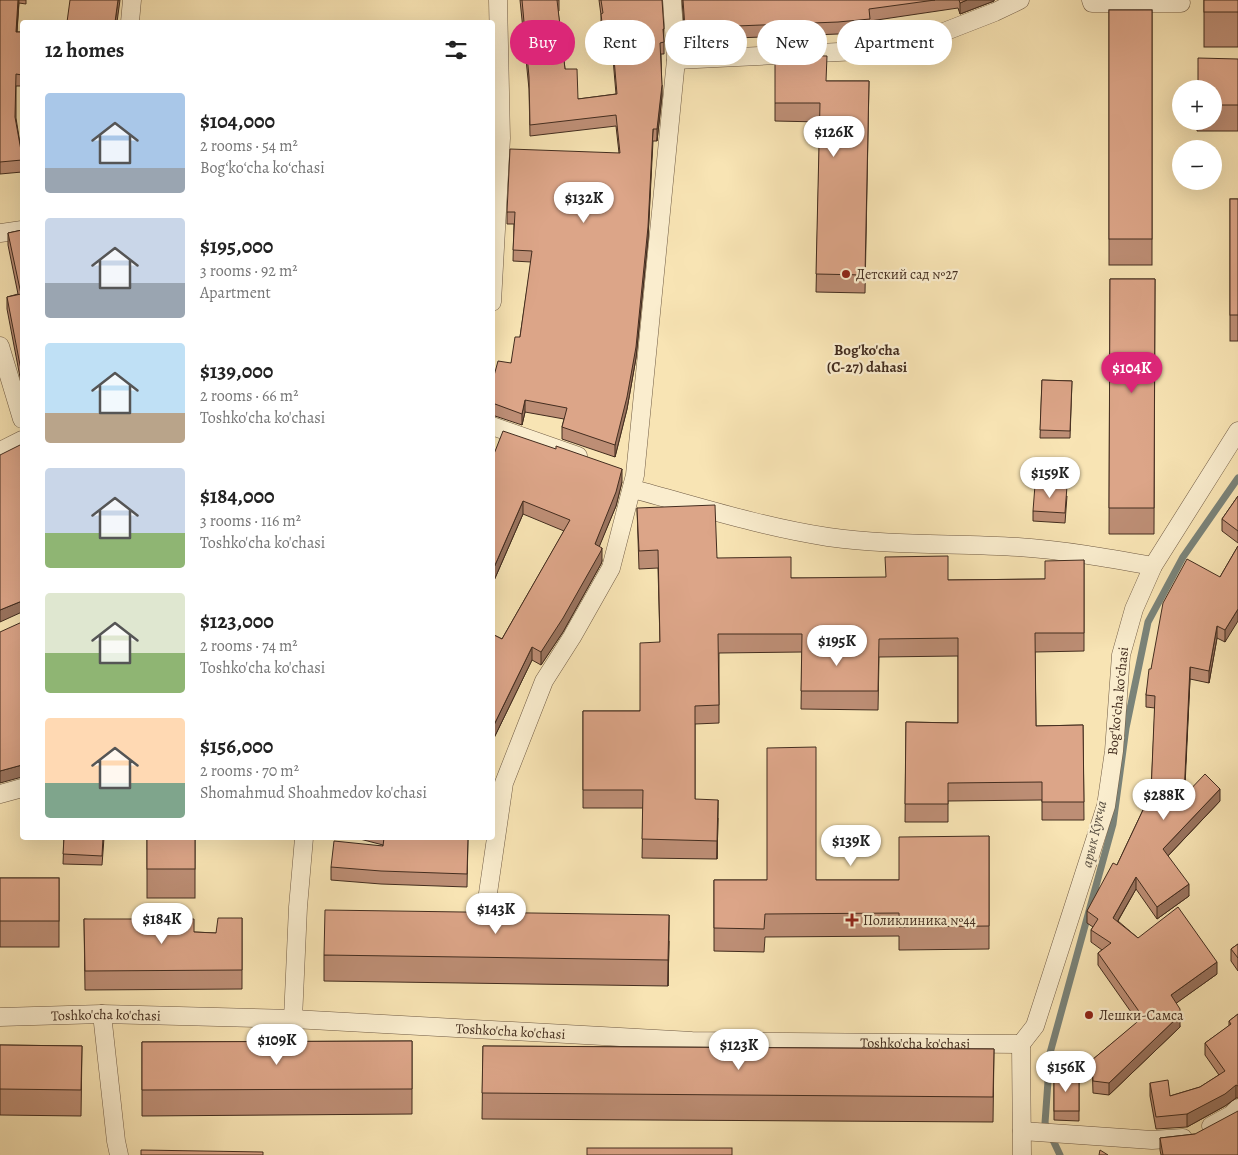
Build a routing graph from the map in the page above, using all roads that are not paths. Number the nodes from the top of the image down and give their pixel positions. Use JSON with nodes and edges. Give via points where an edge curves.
{"nodes":[{"id":1,"x":132,"y":0,"type":"edge"},
{"id":2,"x":498,"y":0,"type":"edge"},
{"id":3,"x":672,"y":0,"type":"edge"},
{"id":4,"x":1020,"y":0,"type":"edge"},
{"id":5,"x":1091,"y":0,"type":"edge"},
{"id":6,"x":1181,"y":3,"type":"dead end"},
{"id":7,"x":130,"y":20,"type":"edge"},
{"id":8,"x":673,"y":20,"type":"edge"},
{"id":9,"x":747,"y":57,"type":"edge"},
{"id":10,"x":676,"y":65,"type":"edge"},
{"id":11,"x":20,"y":230,"type":"edge"},
{"id":12,"x":0,"y":233,"type":"edge"},
{"id":13,"x":495,"y":247,"type":"edge"},
{"id":14,"x":0,"y":346,"type":"edge"},
{"id":15,"x":20,"y":413,"type":"edge"},
{"id":16,"x":495,"y":427,"type":"edge"},
{"id":17,"x":1238,"y":431,"type":"edge"},
{"id":18,"x":20,"y":441,"type":"edge"},
{"id":19,"x":0,"y":452,"type":"edge"},
{"id":20,"x":591,"y":460,"type":"edge"},
{"id":21,"x":618,"y":469,"type":"edge"},
{"id":22,"x":634,"y":482,"type":"junction"},
{"id":23,"x":1153,"y":566,"type":"junction"},
{"id":24,"x":20,"y":789,"type":"edge"},
{"id":25,"x":0,"y":794,"type":"edge"},
{"id":26,"x":304,"y":840,"type":"edge"},
{"id":27,"x":486,"y":907,"type":"dead end"},
{"id":28,"x":102,"y":1014,"type":"junction"},
{"id":29,"x":0,"y":1017,"type":"edge"},
{"id":30,"x":293,"y":1019,"type":"junction"},
{"id":31,"x":1021,"y":1044,"type":"junction"},
{"id":32,"x":1238,"y":1108,"type":"edge"},
{"id":33,"x":1022,"y":1131,"type":"junction"},
{"id":34,"x":119,"y":1155,"type":"edge"},
{"id":35,"x":1022,"y":1155,"type":"edge"}],
"edges":[{"from":1,"to":7,"type":"street"},
{"from":2,"to":13,"type":"street","via":[[501,138]]},
{"from":3,"to":8,"type":"street"},
{"from":4,"to":9,"type":"street","via":[[900,49]]},
{"from":5,"to":6,"type":"street","via":[[1092,3]]},
{"from":10,"to":22,"type":"street"},
{"from":11,"to":12,"type":"street"},
{"from":14,"to":15,"type":"street"},
{"from":16,"to":20,"type":"street"},
{"from":17,"to":23,"type":"street","name":"Bogʻkoʻcha koʻchasi"},
{"from":18,"to":19,"type":"street"},
{"from":21,"to":22,"type":"street"},
{"from":22,"to":23,"type":"street","via":[[788,530],[829,537],[872,542],[1018,547]]},
{"from":22,"to":27,"type":"street","via":[[611,568],[544,681],[504,783]]},
{"from":23,"to":31,"type":"street","name":"Bogʻkoʻcha koʻchasi","via":[[1134,609],[1121,655],[1114,752],[1106,806],[1035,1026]]},
{"from":24,"to":25,"type":"street"},
{"from":26,"to":30,"type":"street"},
{"from":28,"to":29,"type":"street","name":"Toshko'cha ko'chasi"},
{"from":28,"to":30,"type":"street","name":"Toshko'cha ko'chasi"},
{"from":28,"to":34,"type":"street"},
{"from":30,"to":31,"type":"street","name":"Toshko'cha ko'chasi","via":[[692,1041]]},
{"from":31,"to":33,"type":"street"},
{"from":32,"to":33,"type":"street","via":[[1190,1137],[1152,1140]]},
{"from":33,"to":35,"type":"street"}]}
